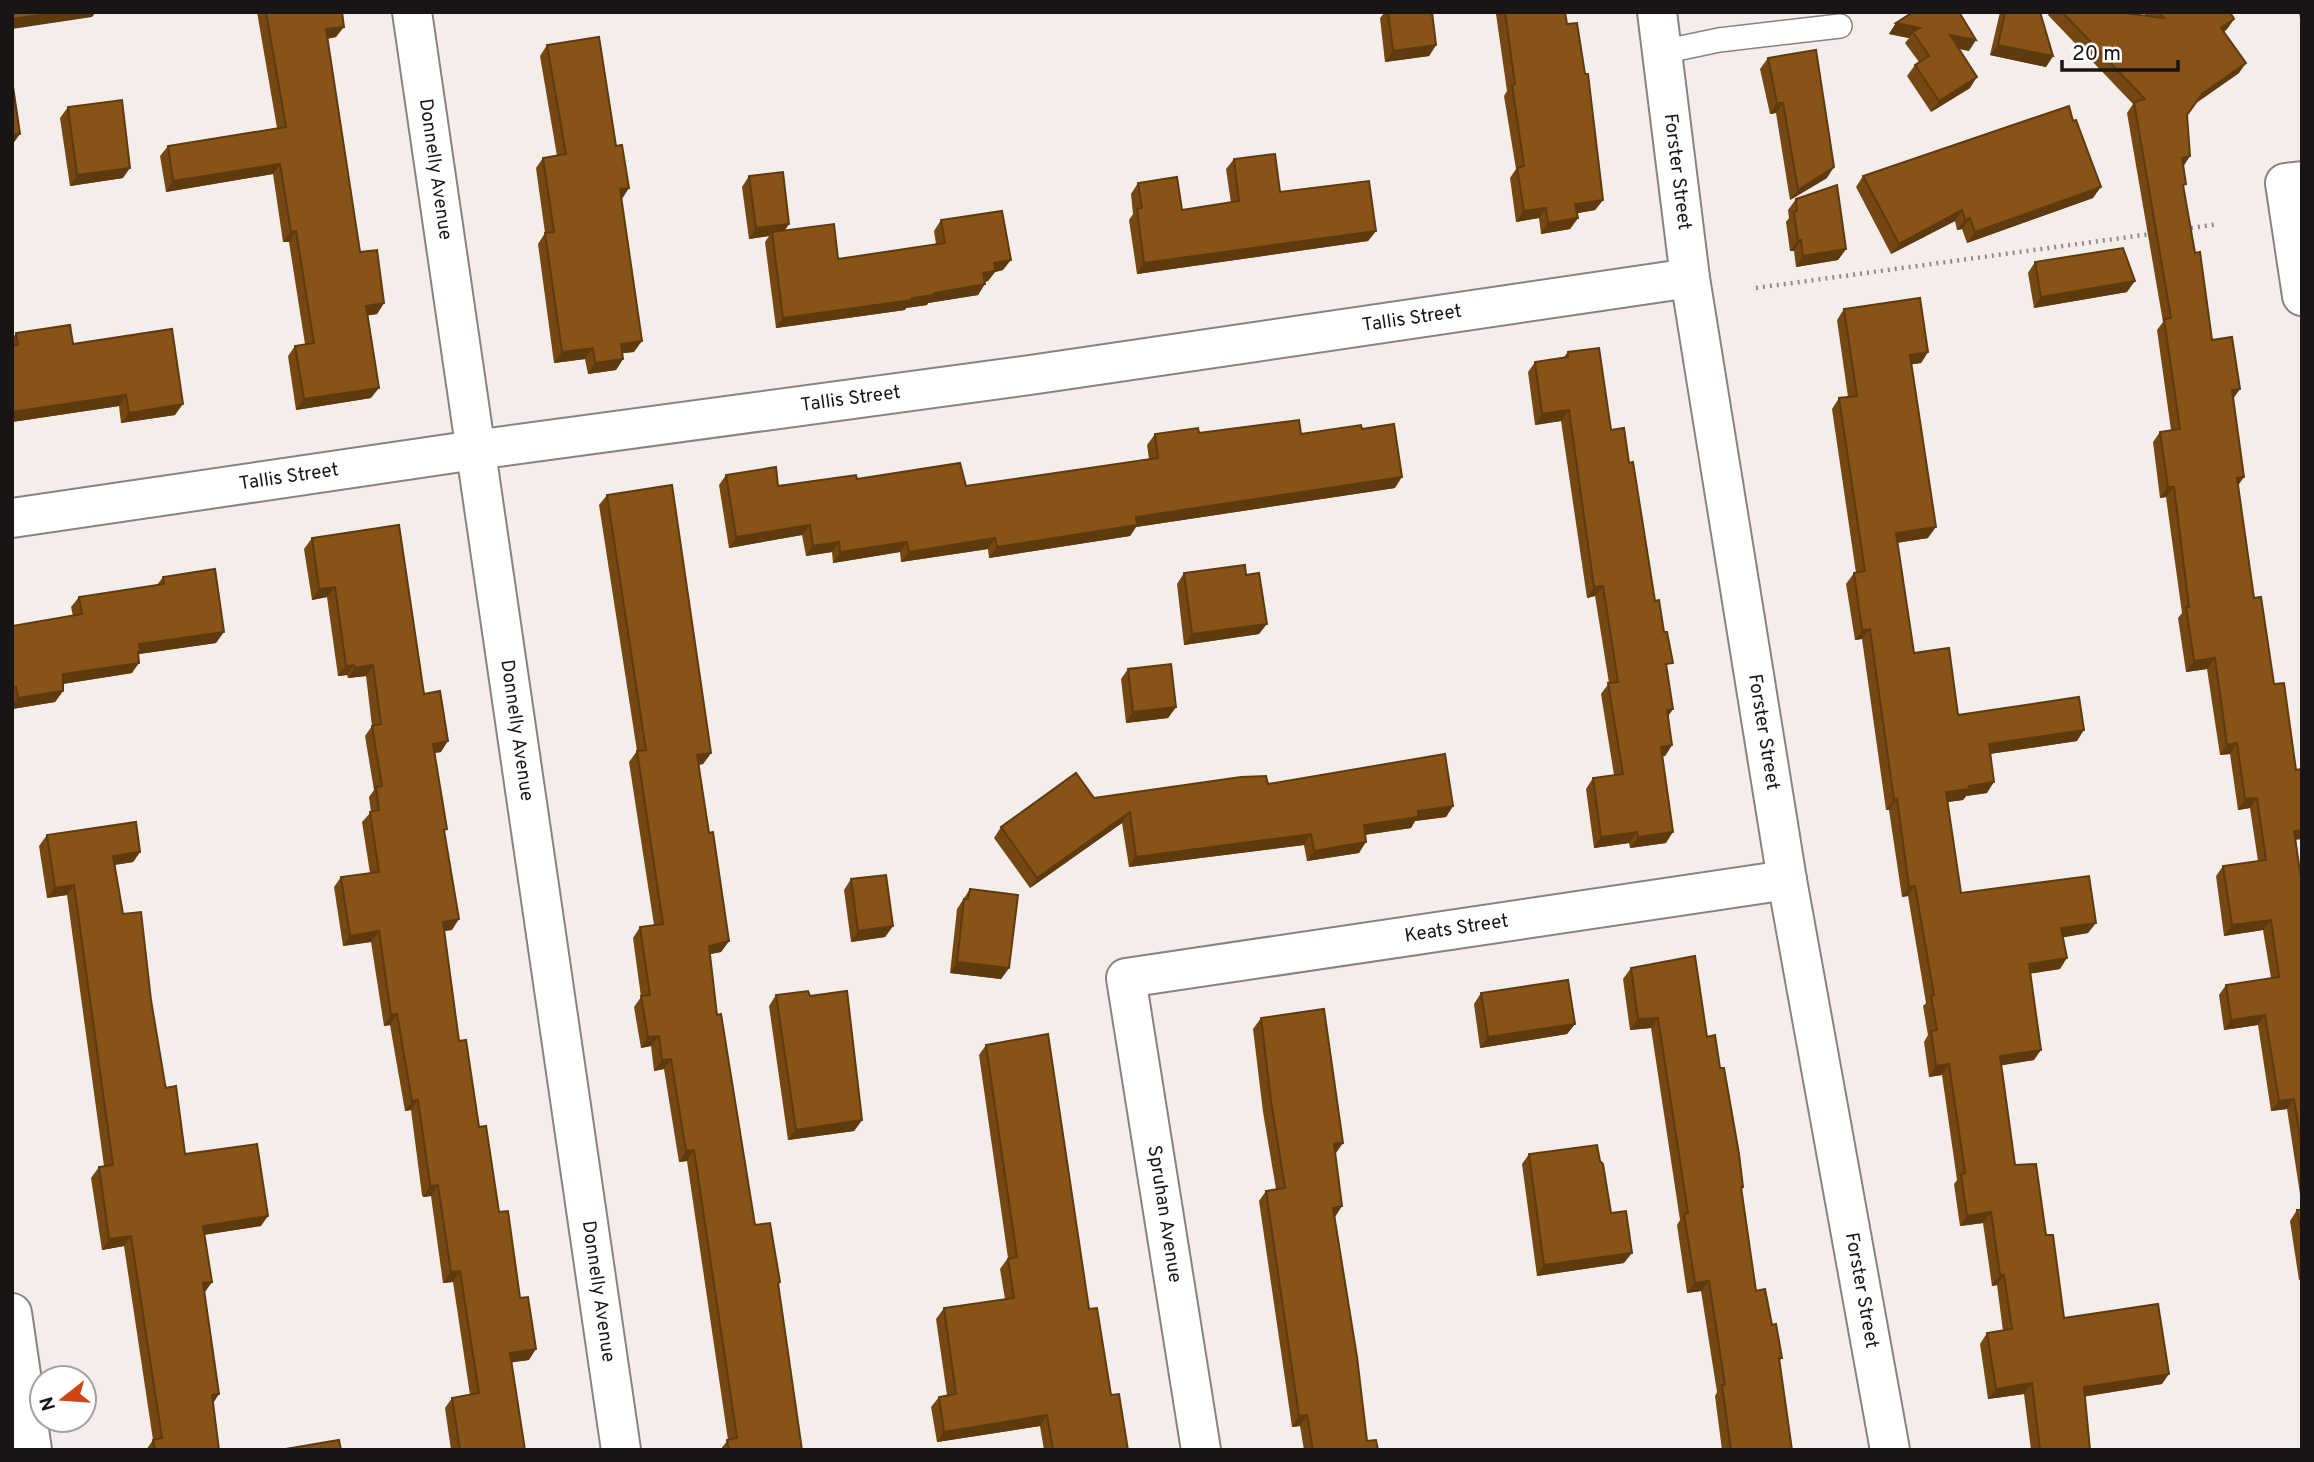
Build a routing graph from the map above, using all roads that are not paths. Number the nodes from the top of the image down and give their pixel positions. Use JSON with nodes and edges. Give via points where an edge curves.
{"nodes":[{"id":1,"x":412,"y":12,"type":"edge"},
{"id":2,"x":1657,"y":12,"type":"edge"},
{"id":3,"x":1840,"y":26,"type":"dead end"},
{"id":4,"x":1662,"y":51,"type":"junction"},
{"id":5,"x":2294,"y":182,"type":"edge"},
{"id":6,"x":1690,"y":278,"type":"junction"},
{"id":7,"x":2302,"y":296,"type":"edge"},
{"id":8,"x":475,"y":450,"type":"junction"},
{"id":9,"x":12,"y":518,"type":"edge"},
{"id":10,"x":1787,"y":880,"type":"junction"},
{"id":11,"x":1126,"y":978,"type":"joint"},
{"id":12,"x":12,"y":1313,"type":"edge"},
{"id":13,"x":32,"y":1450,"type":"edge"},
{"id":14,"x":621,"y":1450,"type":"edge"},
{"id":15,"x":1201,"y":1450,"type":"edge"},
{"id":16,"x":1890,"y":1450,"type":"edge"}],
"edges":[{"from":1,"to":8,"type":"street","name":"Donnelly Avenue"},
{"from":2,"to":4,"type":"street","name":"Forster Street"},
{"from":3,"to":4,"type":"lane"},
{"from":4,"to":6,"type":"street","name":"Forster Street"},
{"from":5,"to":7,"type":"street"},
{"from":6,"to":8,"type":"street","name":"Tallis Street","via":[[1030,375]]},
{"from":6,"to":10,"type":"street","name":"Forster Street"},
{"from":8,"to":9,"type":"street","name":"Tallis Street"},
{"from":8,"to":14,"type":"street","name":"Donnelly Avenue"},
{"from":10,"to":11,"type":"street","name":"Keats Street"},
{"from":10,"to":16,"type":"street","name":"Forster Street"},
{"from":11,"to":15,"type":"street","name":"Spruhan Avenue"},
{"from":12,"to":13,"type":"street"}]}
